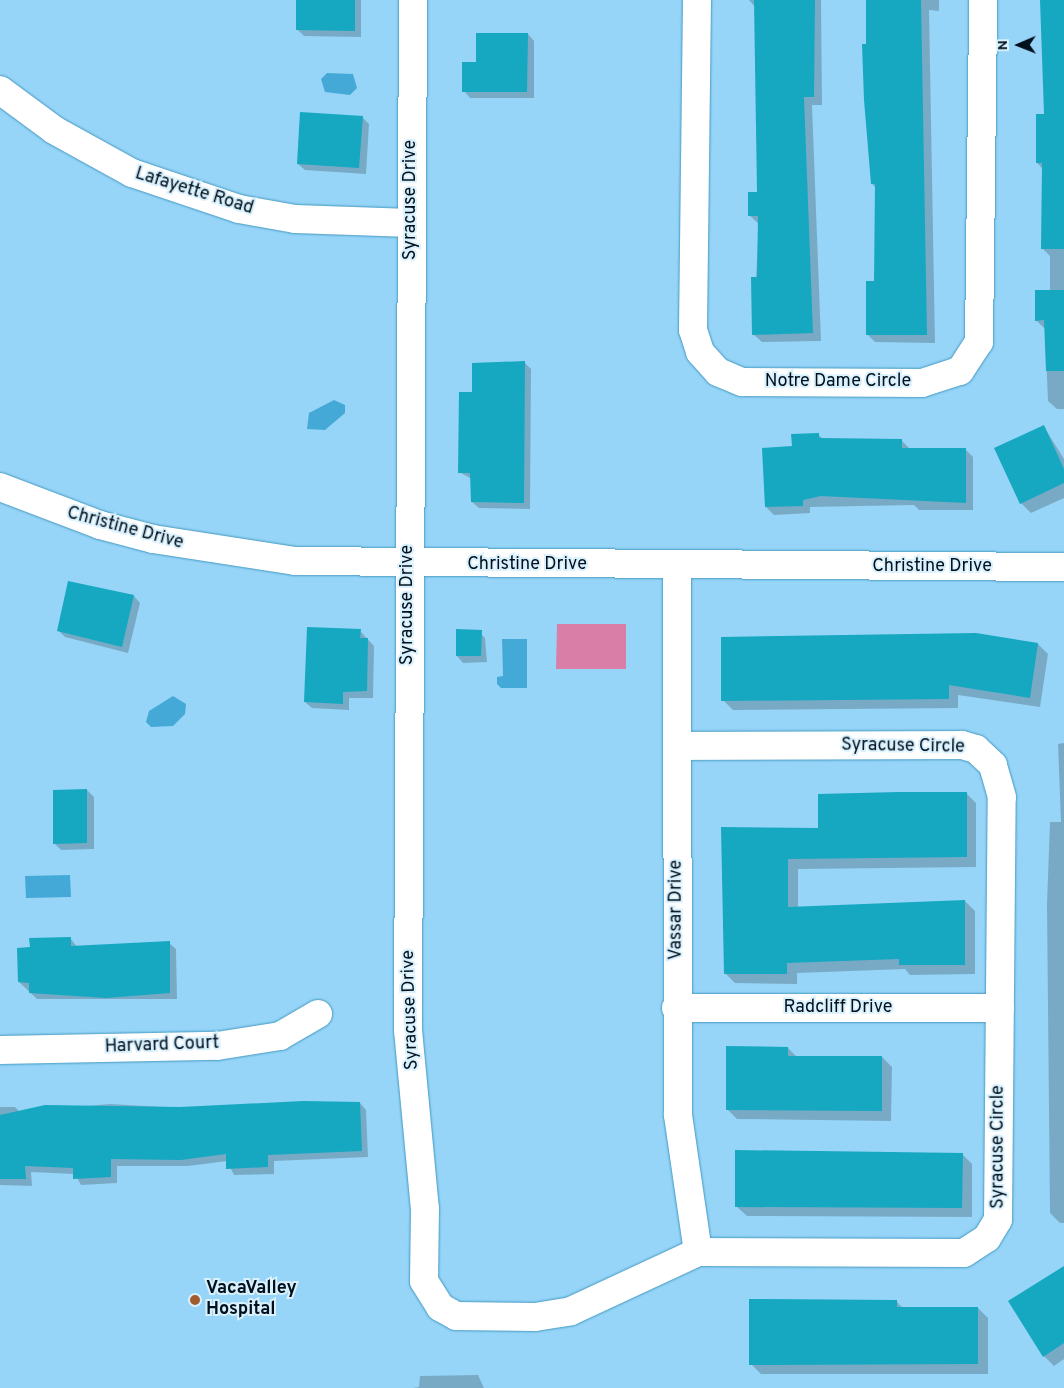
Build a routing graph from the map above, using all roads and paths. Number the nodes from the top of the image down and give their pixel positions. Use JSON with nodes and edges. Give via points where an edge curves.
{"nodes":[{"id":1,"x":413,"y":0,"type":"edge"},
{"id":2,"x":698,"y":0,"type":"edge"},
{"id":3,"x":983,"y":0,"type":"edge"},
{"id":4,"x":0,"y":90,"type":"edge"},
{"id":5,"x":411,"y":223,"type":"junction"},
{"id":6,"x":0,"y":488,"type":"edge"},
{"id":7,"x":408,"y":565,"type":"junction"},
{"id":8,"x":677,"y":566,"type":"junction"},
{"id":9,"x":1064,"y":567,"type":"edge"},
{"id":10,"x":677,"y":746,"type":"junction"},
{"id":11,"x":676,"y":1008,"type":"junction"},
{"id":12,"x":1000,"y":1008,"type":"junction"},
{"id":13,"x":318,"y":1014,"type":"dead end"},
{"id":14,"x":0,"y":1050,"type":"edge"},
{"id":15,"x":425,"y":1209,"type":"joint"},
{"id":16,"x":698,"y":1252,"type":"junction"}],
"edges":[{"from":1,"to":5,"type":"street","name":"Syracuse Drive"},
{"from":2,"to":3,"type":"street","name":"Notre Dame Circle","via":[[693,330],[700,352],[718,372],[742,382],[922,383],[960,371],[980,342]]},
{"from":4,"to":5,"type":"street","name":"Lafayette Road","via":[[54,130],[132,173],[240,209],[295,219]]},
{"from":5,"to":7,"type":"street","name":"Syracuse Drive"},
{"from":6,"to":7,"type":"street","name":"Christine Drive","via":[[100,525],[181,545],[295,561]]},
{"from":7,"to":8,"type":"street","name":"Christine Drive"},
{"from":7,"to":15,"type":"street","name":"Syracuse Drive","via":[[408,1030]]},
{"from":8,"to":9,"type":"street","name":"Christine Drive"},
{"from":8,"to":10,"type":"street","name":"Vassar Drive"},
{"from":10,"to":11,"type":"street","name":"Vassar Drive"},
{"from":10,"to":12,"type":"street","name":"Syracuse Circle","via":[[962,745],[987,758],[999,778],[1002,797]]},
{"from":11,"to":12,"type":"street","name":"Radcliff Drive"},
{"from":11,"to":16,"type":"street","name":"Vassar Drive","via":[[678,1115]]},
{"from":12,"to":16,"type":"street","name":"Syracuse Circle","via":[[1000,1213],[994,1231],[979,1245],[953,1255]]},
{"from":13,"to":14,"type":"street","name":"Harvard Court","via":[[280,1036],[218,1046]]},
{"from":15,"to":16,"type":"street","name":"Syracuse Circle","via":[[423,1272],[427,1291],[440,1307],[466,1318],[535,1318],[571,1312]]}]}
